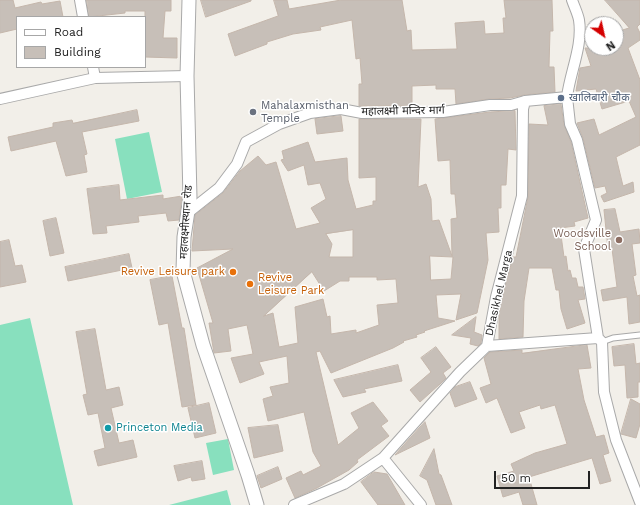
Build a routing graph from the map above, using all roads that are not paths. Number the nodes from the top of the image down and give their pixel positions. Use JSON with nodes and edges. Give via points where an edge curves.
{"nodes":[{"id":1,"x":80,"y":0,"type":"edge"},
{"id":2,"x":189,"y":0,"type":"edge"},
{"id":3,"x":572,"y":0,"type":"edge"},
{"id":4,"x":83,"y":16,"type":"edge"},
{"id":5,"x":93,"y":68,"type":"edge"},
{"id":6,"x":187,"y":76,"type":"junction"},
{"id":7,"x":95,"y":78,"type":"junction"},
{"id":8,"x":567,"y":97,"type":"junction"},
{"id":9,"x":0,"y":99,"type":"edge"},
{"id":10,"x":525,"y":101,"type":"junction"},
{"id":11,"x":185,"y":221,"type":"junction"},
{"id":12,"x":640,"y":336,"type":"edge"},
{"id":13,"x":600,"y":340,"type":"junction"},
{"id":14,"x":487,"y":346,"type":"junction"},
{"id":15,"x":383,"y":458,"type":"junction"},
{"id":16,"x":640,"y":502,"type":"edge"},
{"id":17,"x":257,"y":505,"type":"edge"},
{"id":18,"x":294,"y":505,"type":"edge"},
{"id":19,"x":421,"y":505,"type":"edge"}],
"edges":[{"from":1,"to":4,"type":"street"},
{"from":2,"to":6,"type":"street","name":"महालक्ष्मीस्थान रोड"},
{"from":3,"to":8,"type":"street","via":[[579,20],[579,48],[569,79]]},
{"from":5,"to":7,"type":"street"},
{"from":6,"to":7,"type":"street"},
{"from":6,"to":11,"type":"street","name":"महालक्ष्मीस्थान रोड","via":[[190,198]]},
{"from":7,"to":9,"type":"street"},
{"from":8,"to":10,"type":"street"},
{"from":8,"to":13,"type":"street","via":[[570,124],[577,140],[596,220],[584,249]]},
{"from":10,"to":11,"type":"street","name":"महालक्ष्मी मन्दिर मार्ग","via":[[443,112],[362,113],[341,109],[303,115],[279,124],[246,142],[237,164],[219,188],[190,211]]},
{"from":10,"to":14,"type":"street","name":"Dhasikhel Marga","via":[[522,123],[522,196],[496,297]]},
{"from":11,"to":17,"type":"street","name":"महालक्ष्मीस्थान रोड","via":[[183,271],[192,307]]},
{"from":12,"to":13,"type":"lane"},
{"from":13,"to":14,"type":"street"},
{"from":13,"to":16,"type":"street","via":[[604,392],[616,440]]},
{"from":14,"to":15,"type":"street","name":"Dhasikhel Marga","via":[[460,372]]},
{"from":15,"to":18,"type":"street","name":"Dhasikhel Marga","via":[[344,484]]},
{"from":15,"to":19,"type":"street"}]}
